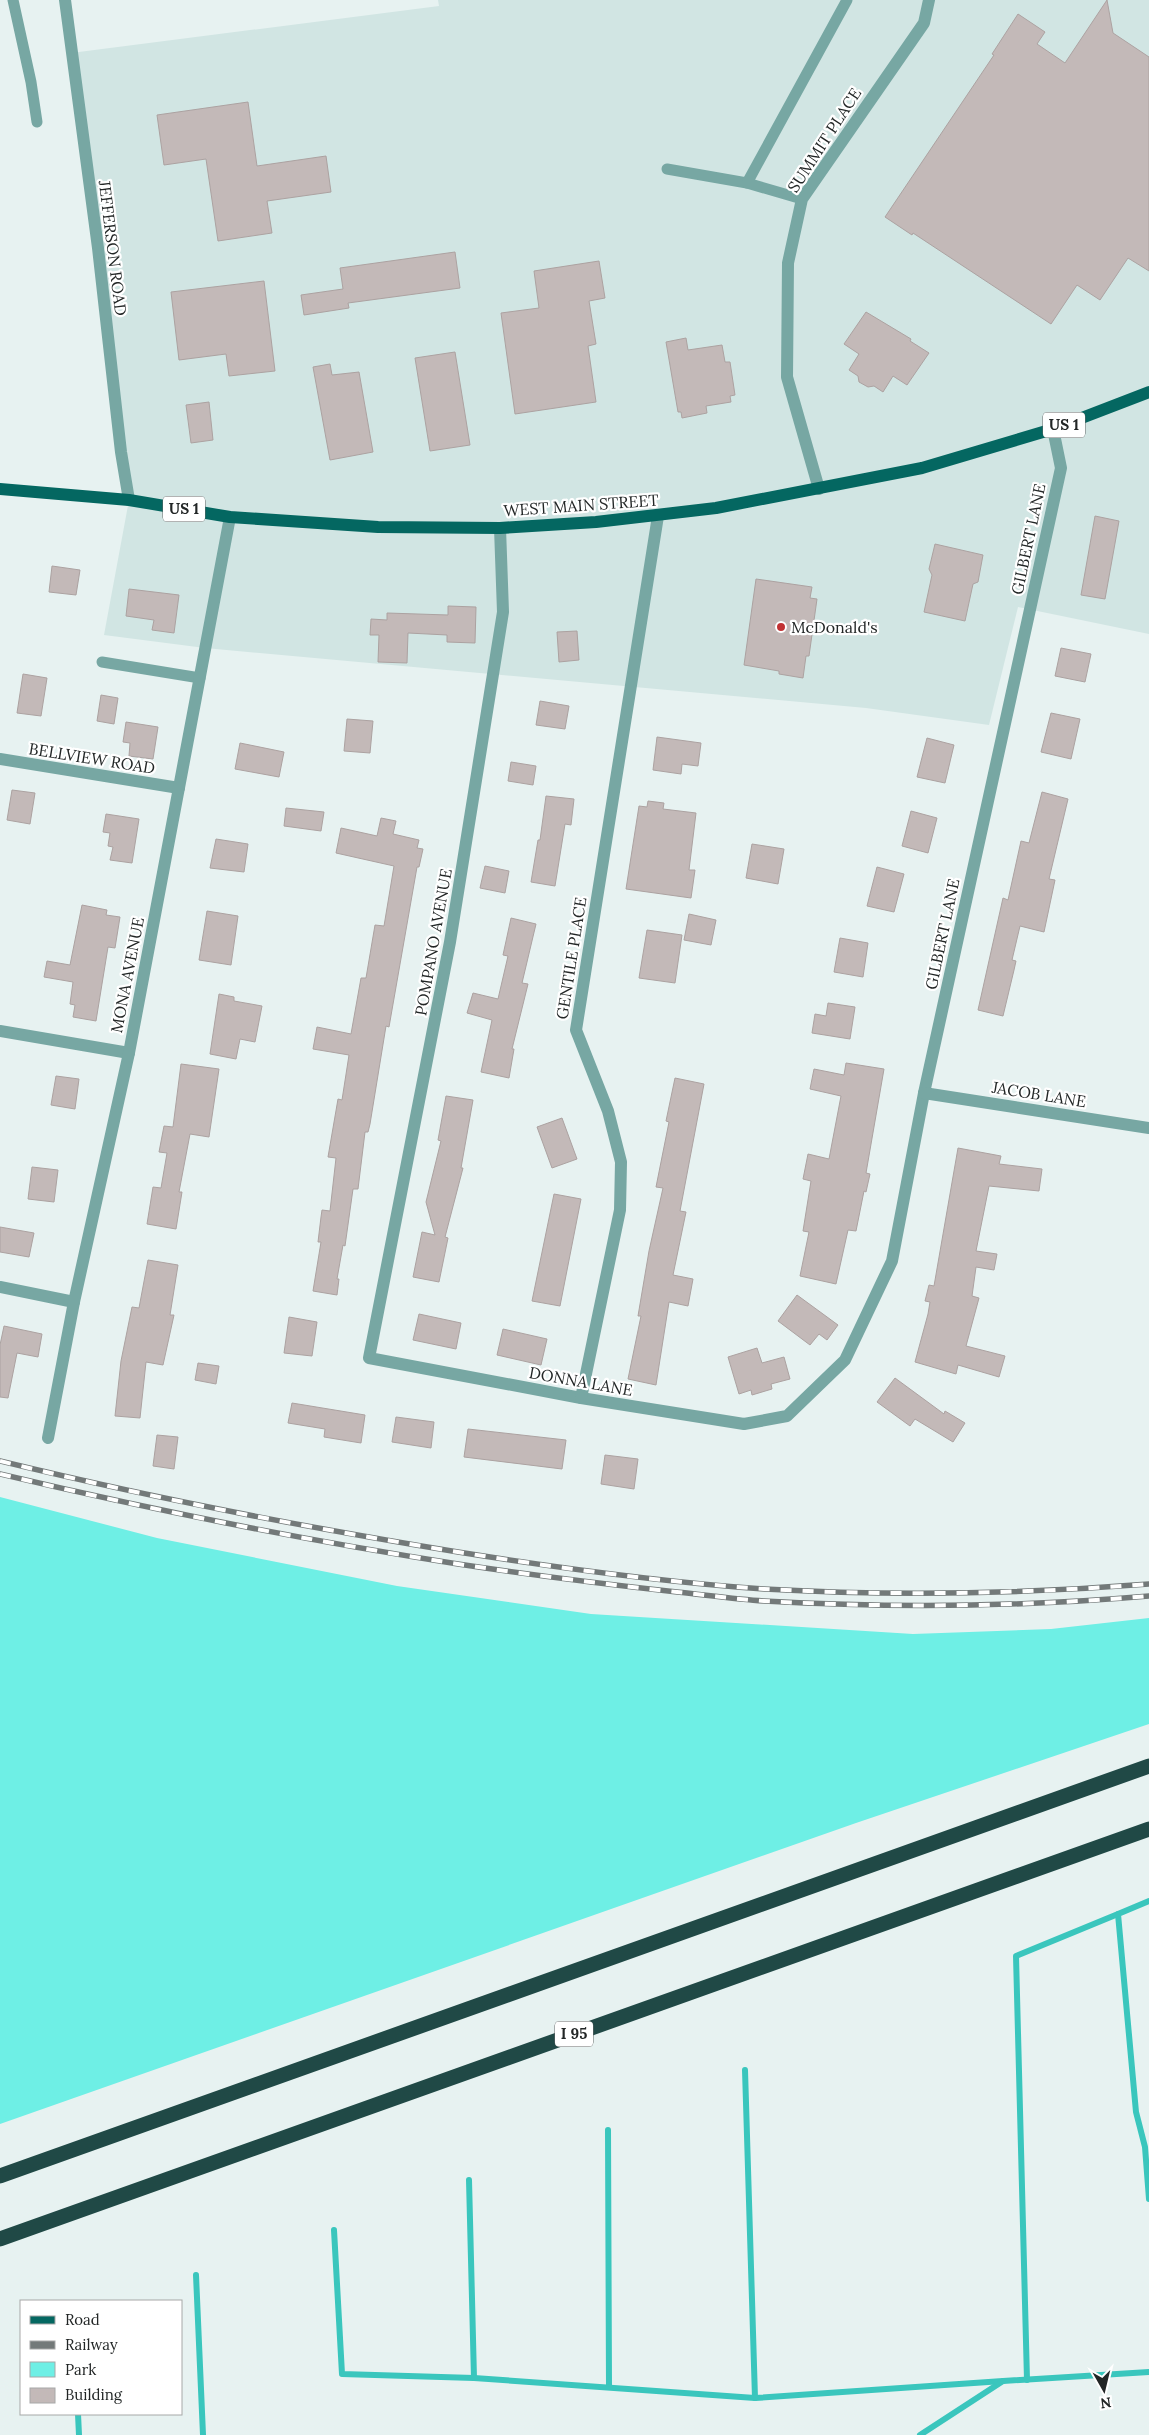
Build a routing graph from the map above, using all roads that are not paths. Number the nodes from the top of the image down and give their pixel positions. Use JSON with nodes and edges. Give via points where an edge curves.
{"nodes":[{"id":1,"x":13,"y":0,"type":"edge"},
{"id":2,"x":64,"y":0,"type":"edge"},
{"id":3,"x":847,"y":0,"type":"edge"},
{"id":4,"x":929,"y":0,"type":"edge"},
{"id":5,"x":37,"y":122,"type":"dead end"},
{"id":6,"x":667,"y":169,"type":"dead end"},
{"id":7,"x":747,"y":183,"type":"junction"},
{"id":8,"x":802,"y":199,"type":"junction"},
{"id":9,"x":1149,"y":392,"type":"edge"},
{"id":10,"x":1053,"y":429,"type":"junction"},
{"id":11,"x":0,"y":489,"type":"edge"},
{"id":12,"x":819,"y":489,"type":"junction"},
{"id":13,"x":129,"y":500,"type":"junction"},
{"id":14,"x":658,"y":516,"type":"junction"},
{"id":15,"x":230,"y":517,"type":"junction"},
{"id":16,"x":500,"y":528,"type":"junction"},
{"id":17,"x":102,"y":662,"type":"dead end"},
{"id":18,"x":200,"y":678,"type":"junction"},
{"id":19,"x":0,"y":759,"type":"edge"},
{"id":20,"x":179,"y":788,"type":"junction"},
{"id":21,"x":0,"y":1031,"type":"edge"},
{"id":22,"x":128,"y":1053,"type":"junction"},
{"id":23,"x":924,"y":1093,"type":"junction"},
{"id":24,"x":1149,"y":1128,"type":"edge"},
{"id":25,"x":0,"y":1287,"type":"edge"},
{"id":26,"x":74,"y":1302,"type":"junction"},
{"id":27,"x":369,"y":1358,"type":"joint"},
{"id":28,"x":581,"y":1398,"type":"junction"},
{"id":29,"x":787,"y":1416,"type":"joint"},
{"id":30,"x":48,"y":1438,"type":"dead end"},
{"id":31,"x":1149,"y":1766,"type":"edge"},
{"id":32,"x":1149,"y":1829,"type":"edge"},
{"id":33,"x":0,"y":2176,"type":"edge"},
{"id":34,"x":0,"y":2239,"type":"edge"}],
"edges":[{"from":1,"to":5,"type":"lane"},
{"from":2,"to":13,"type":"street","name":"JEFFERSON ROAD"},
{"from":3,"to":7,"type":"lane"},
{"from":4,"to":8,"type":"street","name":"SUMMIT PLACE","via":[[924,23]]},
{"from":6,"to":7,"type":"lane"},
{"from":7,"to":8,"type":"lane"},
{"from":8,"to":12,"type":"street","name":"SUMMIT PLACE","via":[[788,263],[787,377]]},
{"from":9,"to":10,"type":"main road","name":"WEST MAIN STREET","number":"US 1"},
{"from":10,"to":12,"type":"main road","name":"WEST MAIN STREET","number":"US 1","via":[[978,454]]},
{"from":10,"to":23,"type":"street","name":"GILBERT LANE","via":[[1061,468]]},
{"from":11,"to":13,"type":"main road","name":"WEST MAIN STREET","number":"US 1"},
{"from":12,"to":14,"type":"main road","name":"WEST MAIN STREET","number":"US 1"},
{"from":13,"to":15,"type":"main road","name":"WEST MAIN STREET","number":"US 1"},
{"from":14,"to":16,"type":"main road","name":"WEST MAIN STREET","number":"US 1"},
{"from":14,"to":28,"type":"street","name":"GENTILE PLACE","via":[[576,1030],[608,1111],[621,1162],[620,1210]]},
{"from":15,"to":16,"type":"main road","name":"WEST MAIN STREET","number":"US 1","via":[[378,527]]},
{"from":15,"to":18,"type":"street","name":"MONA AVENUE"},
{"from":16,"to":27,"type":"street","name":"POMPANO AVENUE","via":[[502,622],[450,942]]},
{"from":17,"to":18,"type":"lane"},
{"from":18,"to":20,"type":"street","name":"MONA AVENUE"},
{"from":19,"to":20,"type":"street","name":"BELLVIEW ROAD"},
{"from":20,"to":22,"type":"street","name":"MONA AVENUE"},
{"from":21,"to":22,"type":"street"},
{"from":22,"to":26,"type":"street","name":"MONA AVENUE"},
{"from":23,"to":24,"type":"street","name":"JACOB LANE"},
{"from":23,"to":29,"type":"street","name":"GILBERT LANE","via":[[892,1261],[845,1360]]},
{"from":25,"to":26,"type":"street"},
{"from":26,"to":30,"type":"street","name":"MONA AVENUE"},
{"from":27,"to":28,"type":"street","name":"DONNA LANE"},
{"from":28,"to":29,"type":"street","name":"DONNA LANE","via":[[744,1424]]},
{"from":31,"to":33,"type":"highway"},
{"from":32,"to":34,"type":"highway","number":"I 95"}]}
